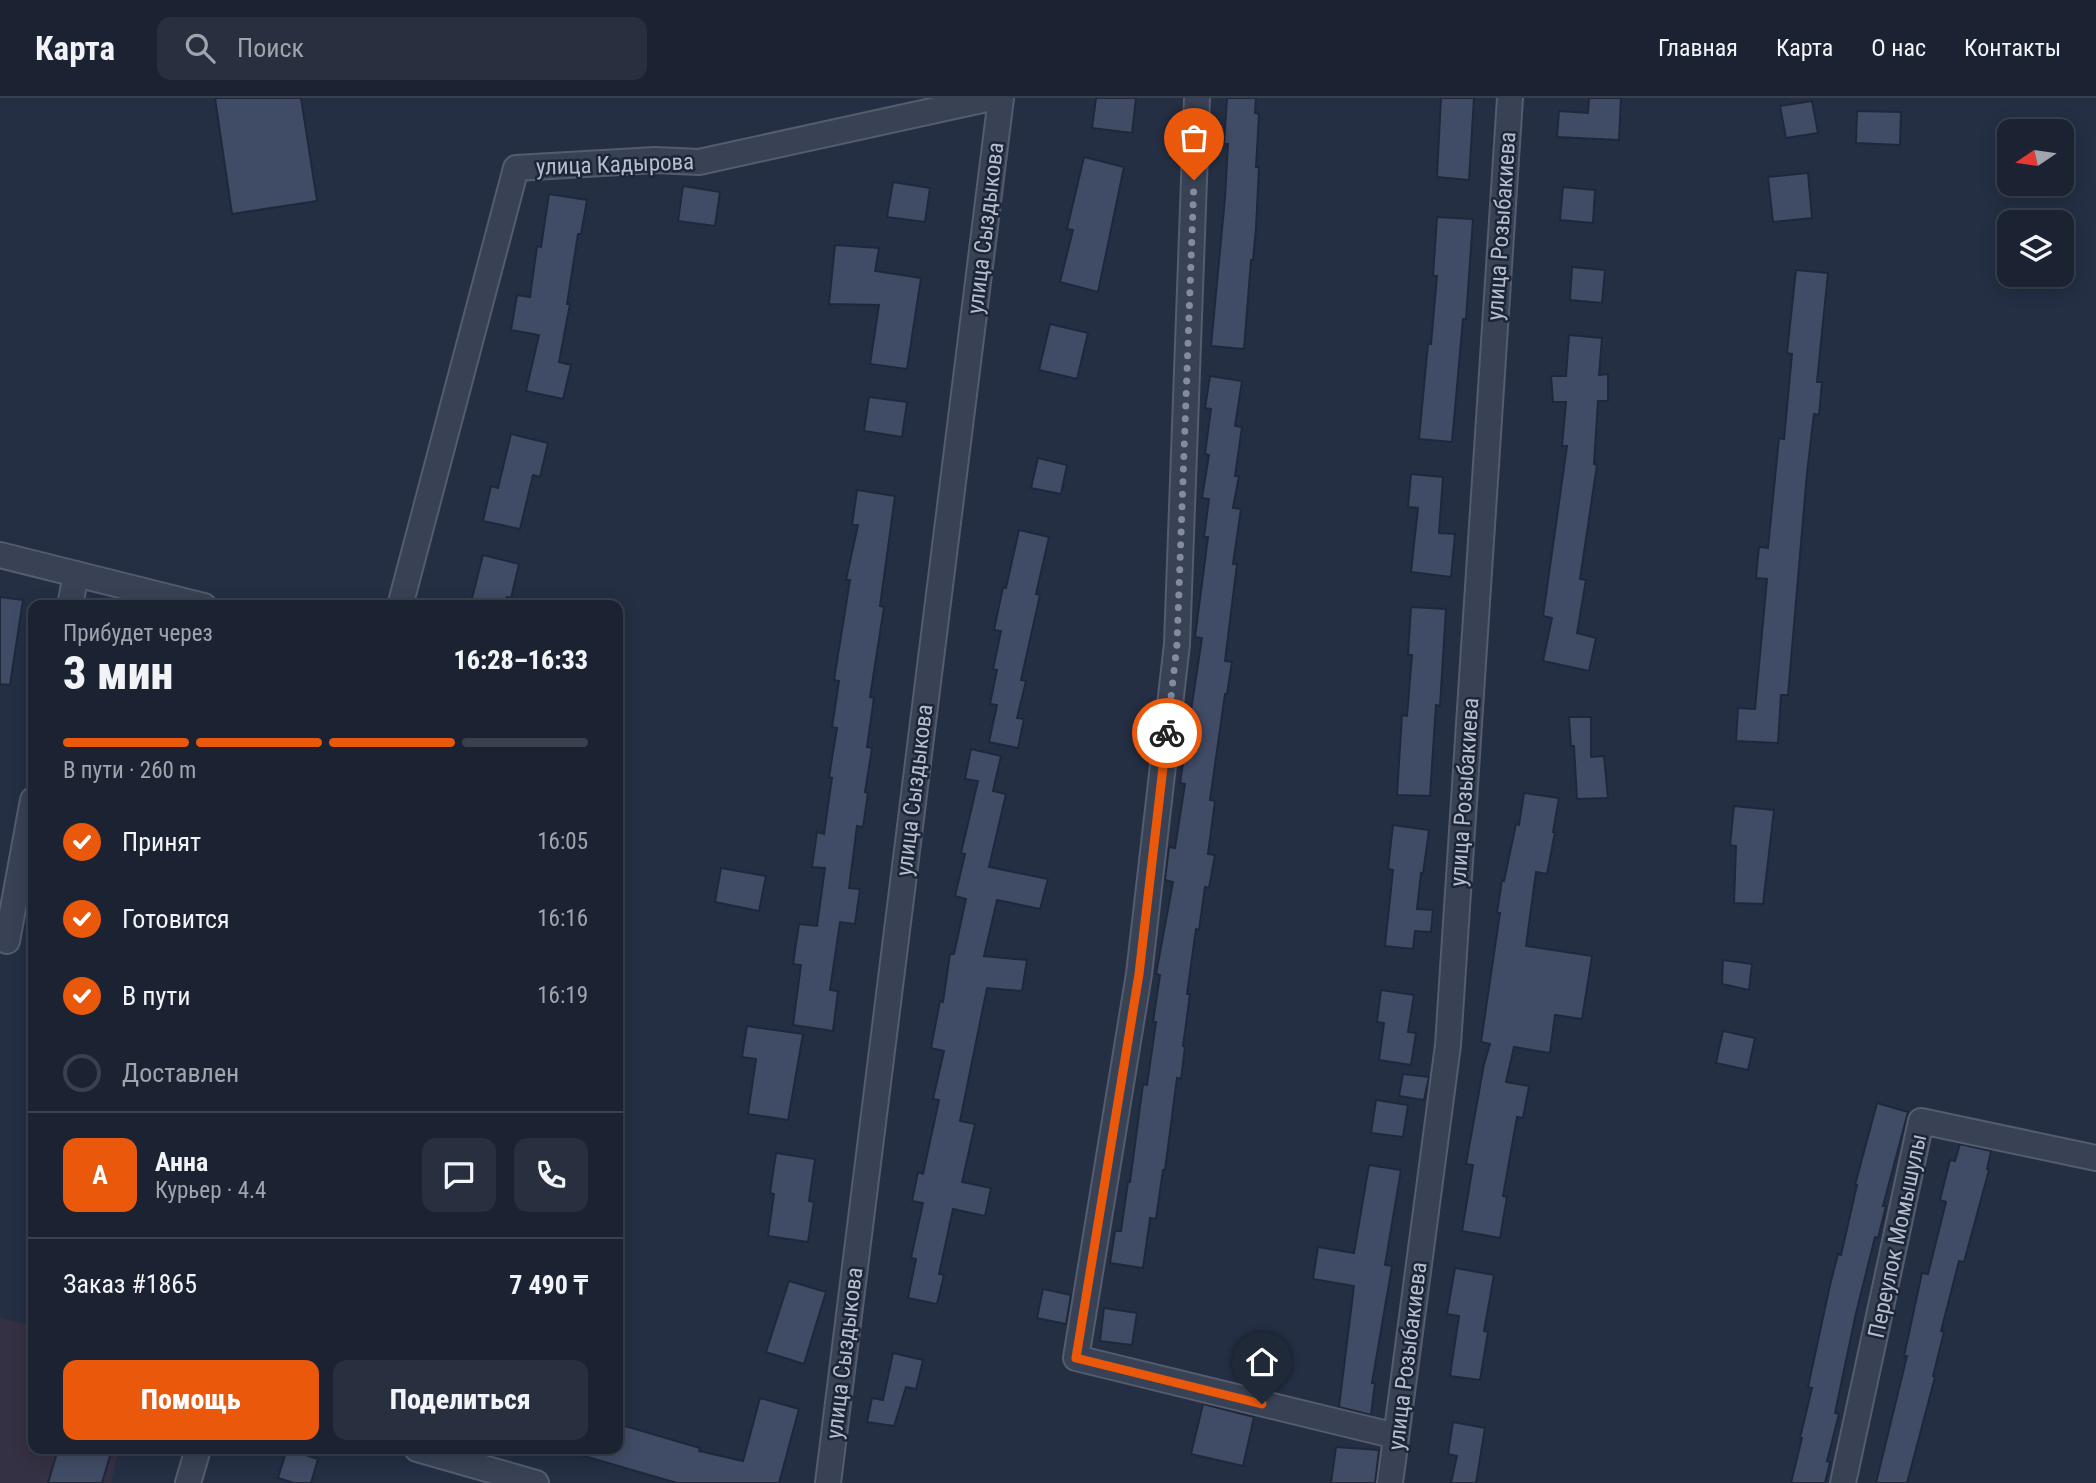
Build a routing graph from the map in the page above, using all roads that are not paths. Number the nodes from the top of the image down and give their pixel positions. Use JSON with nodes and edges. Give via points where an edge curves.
{"nodes":[{"id":1,"x":991,"y":98,"type":"edge"},
{"id":2,"x":1001,"y":98,"type":"edge"},
{"id":3,"x":1197,"y":98,"type":"edge"},
{"id":4,"x":1510,"y":98,"type":"edge"},
{"id":5,"x":0,"y":555,"type":"edge"},
{"id":6,"x":76,"y":574,"type":"junction"},
{"id":7,"x":71,"y":600,"type":"edge"},
{"id":8,"x":180,"y":600,"type":"edge"},
{"id":9,"x":402,"y":600,"type":"edge"},
{"id":10,"x":28,"y":827,"type":"edge"},
{"id":11,"x":7,"y":941,"type":"dead end"},
{"id":12,"x":2096,"y":1158,"type":"edge"},
{"id":13,"x":1396,"y":1436,"type":"junction"},
{"id":14,"x":197,"y":1454,"type":"edge"},
{"id":15,"x":434,"y":1454,"type":"edge"},
{"id":16,"x":188,"y":1483,"type":"edge"},
{"id":17,"x":536,"y":1483,"type":"edge"},
{"id":18,"x":828,"y":1483,"type":"edge"},
{"id":19,"x":1390,"y":1483,"type":"edge"},
{"id":20,"x":1843,"y":1483,"type":"edge"}],
"edges":[{"from":1,"to":9,"type":"street","name":"улица Кадырова","via":[[699,162],[655,160],[516,169]]},
{"from":2,"to":18,"type":"street","name":"улица Сыздыкова"},
{"from":3,"to":13,"type":"street","via":[[1177,644],[1139,974],[1076,1358]]},
{"from":4,"to":13,"type":"street","name":"улица Розыбакиева","via":[[1448,1045]]},
{"from":5,"to":6,"type":"street"},
{"from":6,"to":7,"type":"street"},
{"from":6,"to":8,"type":"street"},
{"from":10,"to":11,"type":"street"},
{"from":12,"to":20,"type":"street","name":"Переулок Момышулы","via":[[1921,1121]]},
{"from":13,"to":19,"type":"street","name":"улица Розыбакиева"},
{"from":14,"to":16,"type":"street"},
{"from":15,"to":17,"type":"street"}]}
